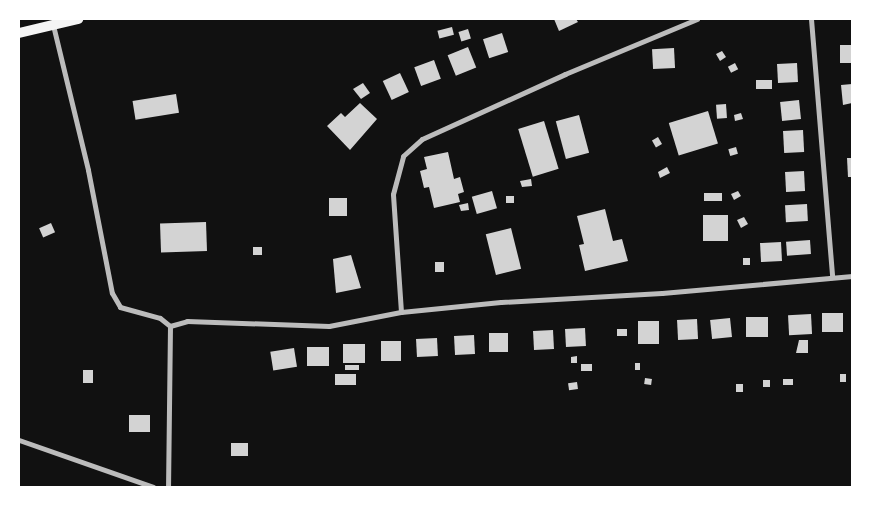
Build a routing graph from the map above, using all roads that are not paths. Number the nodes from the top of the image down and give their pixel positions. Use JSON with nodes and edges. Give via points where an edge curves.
{"nodes":[{"id":1,"x":78,"y":19,"type":"edge"},
{"id":2,"x":697,"y":19,"type":"edge"},
{"id":3,"x":811,"y":19,"type":"edge"},
{"id":4,"x":53,"y":24,"type":"junction"},
{"id":5,"x":19,"y":33,"type":"edge"},
{"id":6,"x":852,"y":276,"type":"edge"},
{"id":7,"x":832,"y":277,"type":"junction"},
{"id":8,"x":401,"y":312,"type":"junction"},
{"id":9,"x":170,"y":326,"type":"junction"},
{"id":10,"x":19,"y":440,"type":"edge"},
{"id":11,"x":153,"y":487,"type":"edge"},
{"id":12,"x":168,"y":487,"type":"edge"}],
"edges":[{"from":1,"to":4,"type":"main road"},
{"from":2,"to":8,"type":"street","via":[[422,139],[403,156],[392,194]]},
{"from":3,"to":7,"type":"street"},
{"from":4,"to":5,"type":"main road"},
{"from":4,"to":9,"type":"street","via":[[88,170],[112,293],[120,307],[167,320]]},
{"from":6,"to":7,"type":"street"},
{"from":7,"to":8,"type":"street","via":[[662,294],[501,302]]},
{"from":8,"to":9,"type":"street","via":[[329,326],[187,322]]},
{"from":9,"to":12,"type":"street"},
{"from":10,"to":11,"type":"street"}]}
